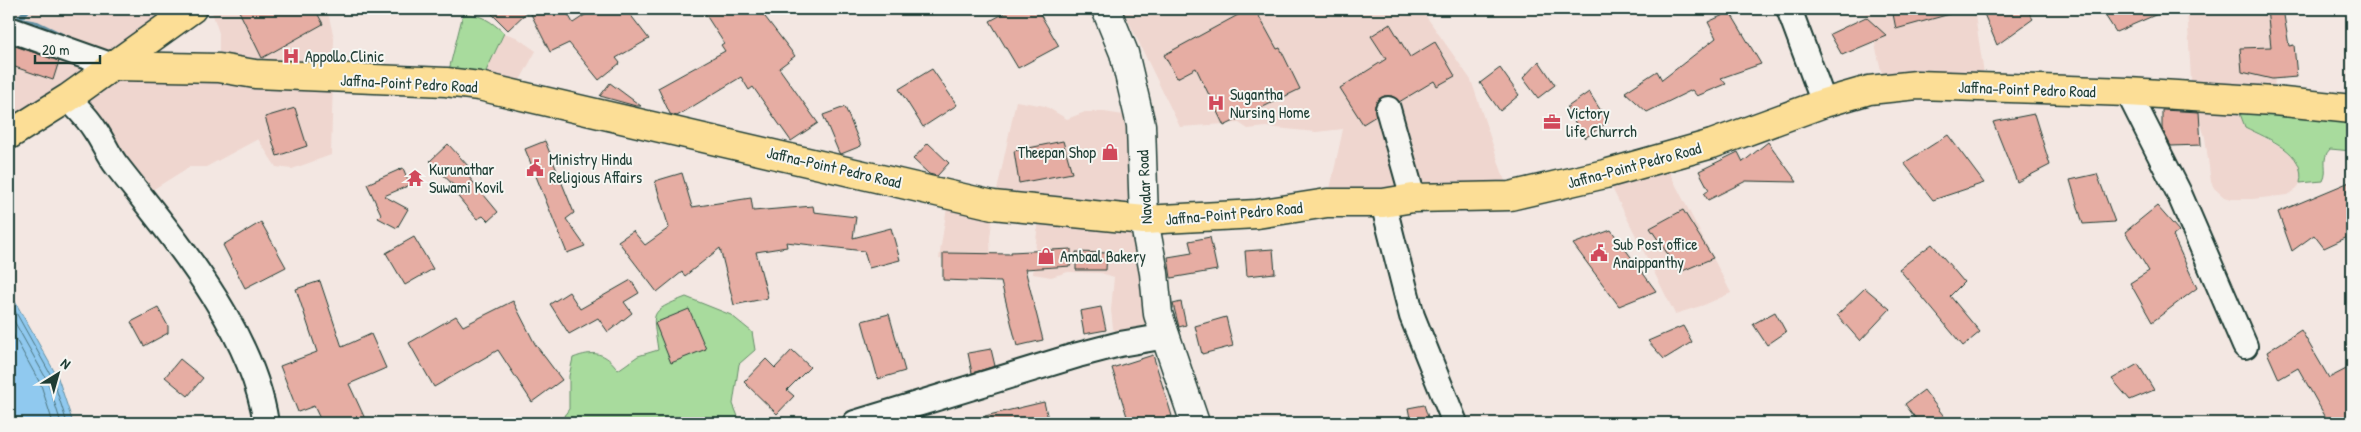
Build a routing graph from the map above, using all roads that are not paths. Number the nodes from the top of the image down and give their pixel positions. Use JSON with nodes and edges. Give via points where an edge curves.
{"nodes":[{"id":1,"x":192,"y":9,"type":"edge"},
{"id":2,"x":1106,"y":9,"type":"edge"},
{"id":3,"x":1789,"y":9,"type":"edge"},
{"id":4,"x":9,"y":29,"type":"edge"},
{"id":5,"x":113,"y":66,"type":"junction"},
{"id":6,"x":2128,"y":92,"type":"junction"},
{"id":7,"x":68,"y":98,"type":"junction"},
{"id":8,"x":1824,"y":103,"type":"junction"},
{"id":9,"x":1388,"y":109,"type":"dead end"},
{"id":10,"x":2352,"y":109,"type":"edge"},
{"id":11,"x":9,"y":134,"type":"edge"},
{"id":12,"x":1413,"y":198,"type":"junction"},
{"id":13,"x":1383,"y":203,"type":"junction"},
{"id":14,"x":1144,"y":220,"type":"junction"},
{"id":15,"x":1167,"y":336,"type":"junction"},
{"id":16,"x":2245,"y":346,"type":"dead end"},
{"id":17,"x":266,"y":423,"type":"edge"},
{"id":18,"x":856,"y":423,"type":"edge"},
{"id":19,"x":1195,"y":423,"type":"edge"},
{"id":20,"x":1455,"y":423,"type":"edge"}],
"edges":[{"from":1,"to":5,"type":"main road"},
{"from":2,"to":14,"type":"street","name":"Navalar Road","via":[[1124,52],[1141,125]]},
{"from":3,"to":8,"type":"street"},
{"from":4,"to":5,"type":"street"},
{"from":5,"to":7,"type":"main road"},
{"from":5,"to":14,"type":"main road","name":"Jaffna-Point Pedro Road","via":[[219,68],[255,74],[479,86],[994,205]]},
{"from":6,"to":8,"type":"main road","name":"Jaffna-Point Pedro Road","via":[[1917,85],[1869,90]]},
{"from":6,"to":10,"type":"main road","name":"Jaffna-Point Pedro Road"},
{"from":6,"to":16,"type":"street","via":[[2178,191]]},
{"from":7,"to":11,"type":"main road"},
{"from":7,"to":17,"type":"street","via":[[94,128],[114,161],[198,273],[236,334],[263,402]]},
{"from":8,"to":12,"type":"main road","name":"Jaffna-Point Pedro Road","via":[[1712,144],[1532,191],[1510,196]]},
{"from":9,"to":12,"type":"street"},
{"from":12,"to":13,"type":"main road","name":"Jaffna-Point Pedro Road"},
{"from":13,"to":14,"type":"main road","name":"Jaffna-Point Pedro Road","via":[[1327,203],[1256,214]]},
{"from":13,"to":20,"type":"street","via":[[1412,316]]},
{"from":14,"to":15,"type":"street","name":"Navalar Road","via":[[1158,314]]},
{"from":15,"to":18,"type":"street","via":[[1078,355]]},
{"from":15,"to":19,"type":"street","name":"Navalar Road"}]}
